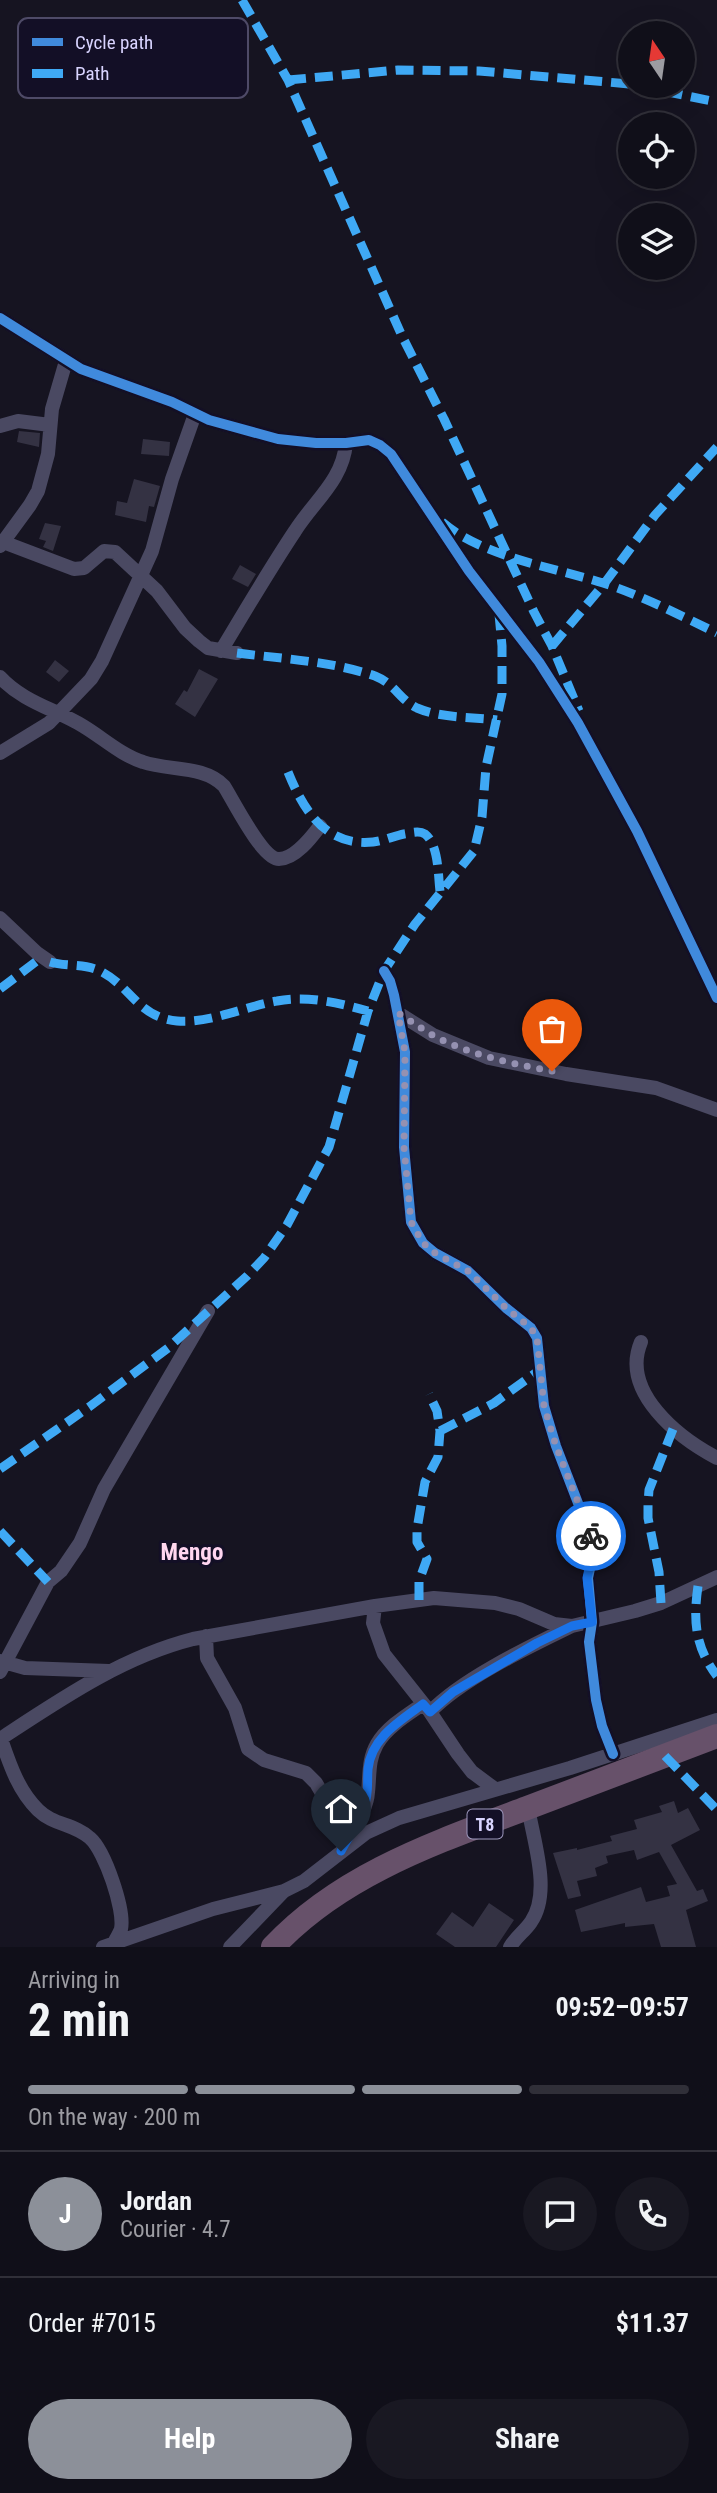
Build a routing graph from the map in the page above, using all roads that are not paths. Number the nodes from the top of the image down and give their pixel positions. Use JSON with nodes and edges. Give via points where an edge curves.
{"nodes":[{"id":1,"x":0,"y":318,"type":"edge"},
{"id":2,"x":66,"y":361,"type":"junction"},
{"id":3,"x":195,"y":414,"type":"junction"},
{"id":4,"x":50,"y":425,"type":"junction"},
{"id":5,"x":0,"y":426,"type":"edge"},
{"id":6,"x":346,"y":443,"type":"junction"},
{"id":7,"x":1,"y":544,"type":"edge"},
{"id":8,"x":141,"y":576,"type":"junction"},
{"id":9,"x":221,"y":651,"type":"junction"},
{"id":10,"x":237,"y":653,"type":"dead end"},
{"id":11,"x":2,"y":682,"type":"edge"},
{"id":12,"x":60,"y":713,"type":"junction"},
{"id":13,"x":0,"y":753,"type":"edge"},
{"id":14,"x":320,"y":826,"type":"dead end"},
{"id":15,"x":0,"y":918,"type":"edge"},
{"id":16,"x":50,"y":961,"type":"dead end"},
{"id":17,"x":384,"y":971,"type":"dead end"},
{"id":18,"x":717,"y":998,"type":"edge"},
{"id":19,"x":398,"y":1013,"type":"junction"},
{"id":20,"x":717,"y":1110,"type":"edge"},
{"id":21,"x":208,"y":1311,"type":"dead end"},
{"id":22,"x":641,"y":1342,"type":"dead end"},
{"id":23,"x":717,"y":1458,"type":"edge"},
{"id":24,"x":717,"y":1577,"type":"edge"},
{"id":25,"x":374,"y":1606,"type":"junction"},
{"id":26,"x":592,"y":1622,"type":"junction"},
{"id":27,"x":572,"y":1626,"type":"junction"},
{"id":28,"x":206,"y":1636,"type":"junction"},
{"id":29,"x":2,"y":1665,"type":"edge"},
{"id":30,"x":111,"y":1671,"type":"junction"},
{"id":31,"x":427,"y":1708,"type":"junction"},
{"id":32,"x":717,"y":1720,"type":"edge"},
{"id":33,"x":717,"y":1736,"type":"edge"},
{"id":34,"x":0,"y":1739,"type":"edge"},
{"id":35,"x":613,"y":1754,"type":"junction"},
{"id":36,"x":495,"y":1789,"type":"junction"},
{"id":37,"x":528,"y":1807,"type":"junction"},
{"id":38,"x":352,"y":1830,"type":"junction"},
{"id":39,"x":341,"y":1851,"type":"junction"},
{"id":40,"x":284,"y":1891,"type":"junction"},
{"id":41,"x":108,"y":1945,"type":"edge"},
{"id":42,"x":230,"y":1947,"type":"edge"},
{"id":43,"x":273,"y":1947,"type":"edge"},
{"id":44,"x":510,"y":1947,"type":"edge"}],
"edges":[{"from":1,"to":2,"type":"street"},
{"from":2,"to":3,"type":"street"},
{"from":2,"to":4,"type":"street"},
{"from":3,"to":6,"type":"street","via":[[278,439]]},
{"from":3,"to":8,"type":"street"},
{"from":4,"to":5,"type":"street","via":[[18,421]]},
{"from":4,"to":7,"type":"street","via":[[38,491]]},
{"from":6,"to":9,"type":"street","via":[[335,480],[295,531]]},
{"from":6,"to":18,"type":"street","via":[[369,440],[391,454],[469,571],[539,662],[612,781]]},
{"from":7,"to":8,"type":"street","via":[[74,569],[84,568],[104,551],[115,552]]},
{"from":8,"to":9,"type":"street","via":[[185,628],[208,648]]},
{"from":8,"to":12,"type":"street","via":[[102,661]]},
{"from":9,"to":10,"type":"street"},
{"from":11,"to":12,"type":"street"},
{"from":12,"to":13,"type":"street"},
{"from":12,"to":14,"type":"street","via":[[141,761],[218,779],[271,857],[291,855]]},
{"from":15,"to":16,"type":"street"},
{"from":17,"to":19,"type":"street"},
{"from":19,"to":20,"type":"street","via":[[433,1035],[489,1058],[656,1088]]},
{"from":19,"to":26,"type":"street","via":[[406,1060],[404,1147],[411,1222],[423,1243],[468,1271],[537,1338],[544,1406],[593,1542],[587,1578]]},
{"from":21,"to":29,"type":"street","via":[[104,1489],[80,1543],[48,1582]]},
{"from":22,"to":23,"type":"street","via":[[636,1364],[640,1384],[661,1418],[694,1446]]},
{"from":24,"to":26,"type":"street","via":[[661,1603]]},
{"from":25,"to":27,"type":"street","via":[[466,1599]]},
{"from":25,"to":28,"type":"street"},
{"from":25,"to":31,"type":"street","via":[[373,1623],[384,1654]]},
{"from":26,"to":27,"type":"street"},
{"from":26,"to":35,"type":"street","via":[[590,1661]]},
{"from":27,"to":31,"type":"street"},
{"from":28,"to":30,"type":"street","via":[[164,1646]]},
{"from":28,"to":38,"type":"street","via":[[207,1658],[235,1708],[248,1749],[264,1760],[306,1773],[334,1814]]},
{"from":29,"to":30,"type":"street"},
{"from":30,"to":34,"type":"street"},
{"from":31,"to":36,"type":"street","via":[[465,1763]]},
{"from":31,"to":38,"type":"street","via":[[393,1726],[377,1744],[368,1766],[365,1805]]},
{"from":32,"to":35,"type":"street"},
{"from":33,"to":37,"type":"highway","number":"T8"},
{"from":34,"to":41,"type":"street","via":[[13,1774],[38,1810],[83,1833],[100,1849],[121,1921]]},
{"from":35,"to":36,"type":"street"},
{"from":36,"to":39,"type":"street","via":[[399,1818]]},
{"from":37,"to":43,"type":"highway","number":"T8","via":[[383,1866],[327,1901]]},
{"from":37,"to":44,"type":"street","via":[[541,1874],[538,1906],[531,1923]]},
{"from":38,"to":39,"type":"street"},
{"from":39,"to":40,"type":"street"},
{"from":40,"to":41,"type":"street","via":[[213,1909]]},
{"from":40,"to":42,"type":"street"}]}
